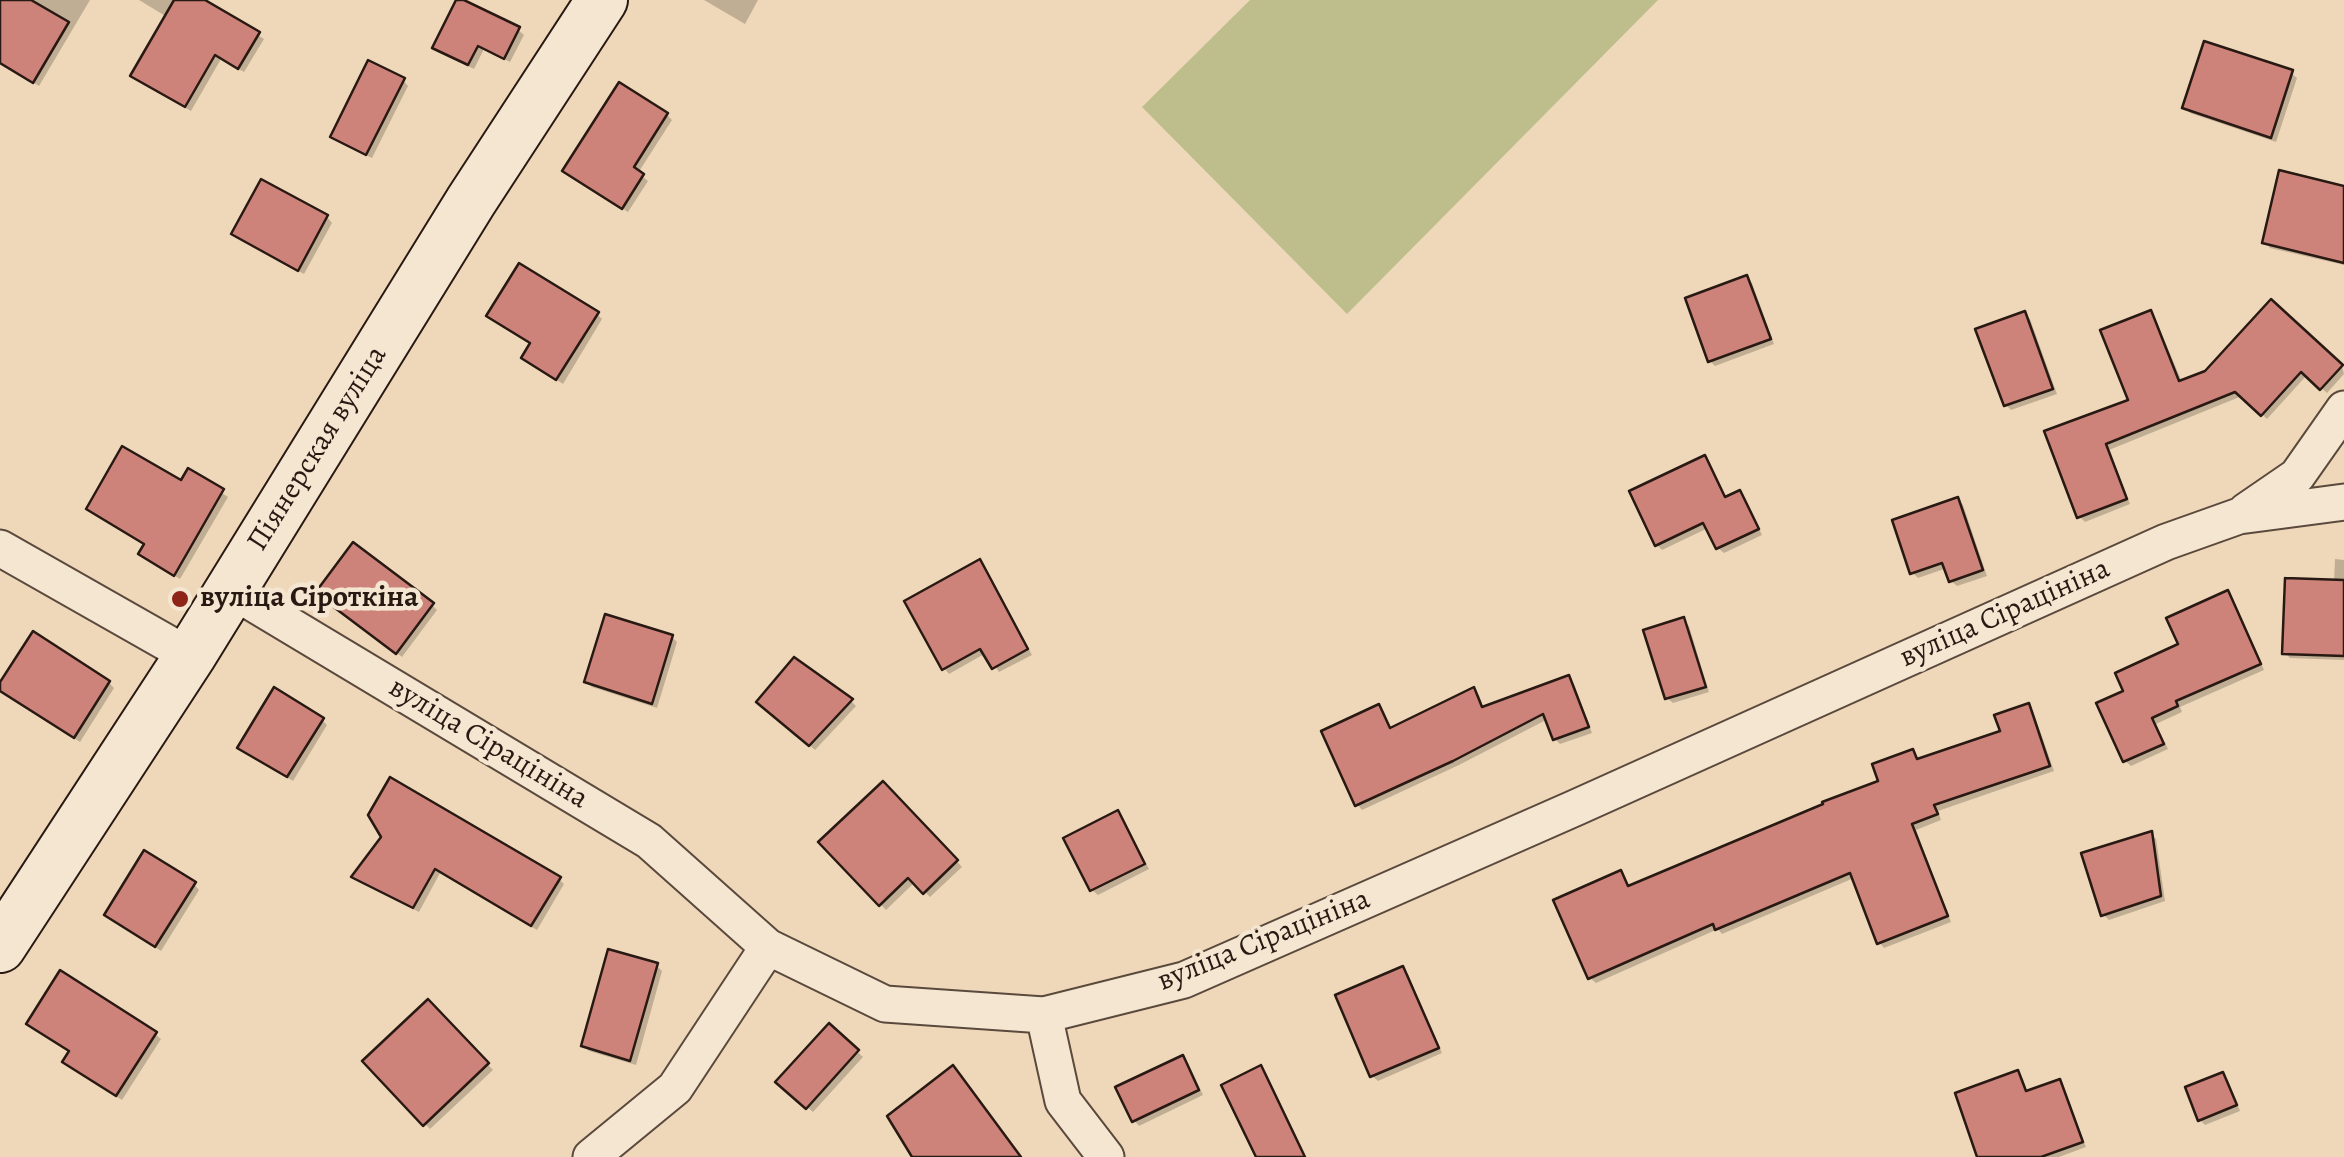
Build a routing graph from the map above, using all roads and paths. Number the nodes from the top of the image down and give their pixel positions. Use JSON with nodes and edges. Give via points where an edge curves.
{"nodes":[{"id":1,"x":602,"y":0,"type":"edge"},
{"id":2,"x":2344,"y":409,"type":"edge"},
{"id":3,"x":2344,"y":502,"type":"edge"},
{"id":4,"x":2240,"y":516,"type":"junction"},
{"id":5,"x":0,"y":548,"type":"edge"},
{"id":6,"x":231,"y":590,"type":"junction"},
{"id":7,"x":190,"y":656,"type":"junction"},
{"id":8,"x":0,"y":947,"type":"edge"},
{"id":9,"x":768,"y":947,"type":"junction"},
{"id":10,"x":1044,"y":1015,"type":"junction"},
{"id":11,"x":591,"y":1157,"type":"edge"},
{"id":12,"x":1106,"y":1157,"type":"edge"}],
"edges":[{"from":1,"to":6,"type":"street","name":"Піянерская вуліца"},
{"from":2,"to":4,"type":"street","via":[[2297,476]]},
{"from":3,"to":4,"type":"street","name":"вуліца Сірацініна"},
{"from":4,"to":10,"type":"street","name":"вуліца Сірацініна","via":[[2166,542],[1184,980]]},
{"from":5,"to":7,"type":"street"},
{"from":6,"to":7,"type":"street","name":"Піянерская вуліца"},
{"from":6,"to":9,"type":"street","name":"вуліца Сірацініна","via":[[649,841]]},
{"from":7,"to":8,"type":"street","name":"Піянерская вуліца"},
{"from":9,"to":10,"type":"street","name":"вуліца Сірацініна","via":[[885,1004]]},
{"from":9,"to":11,"type":"street","via":[[675,1088]]},
{"from":10,"to":12,"type":"street","via":[[1064,1101]]}]}
